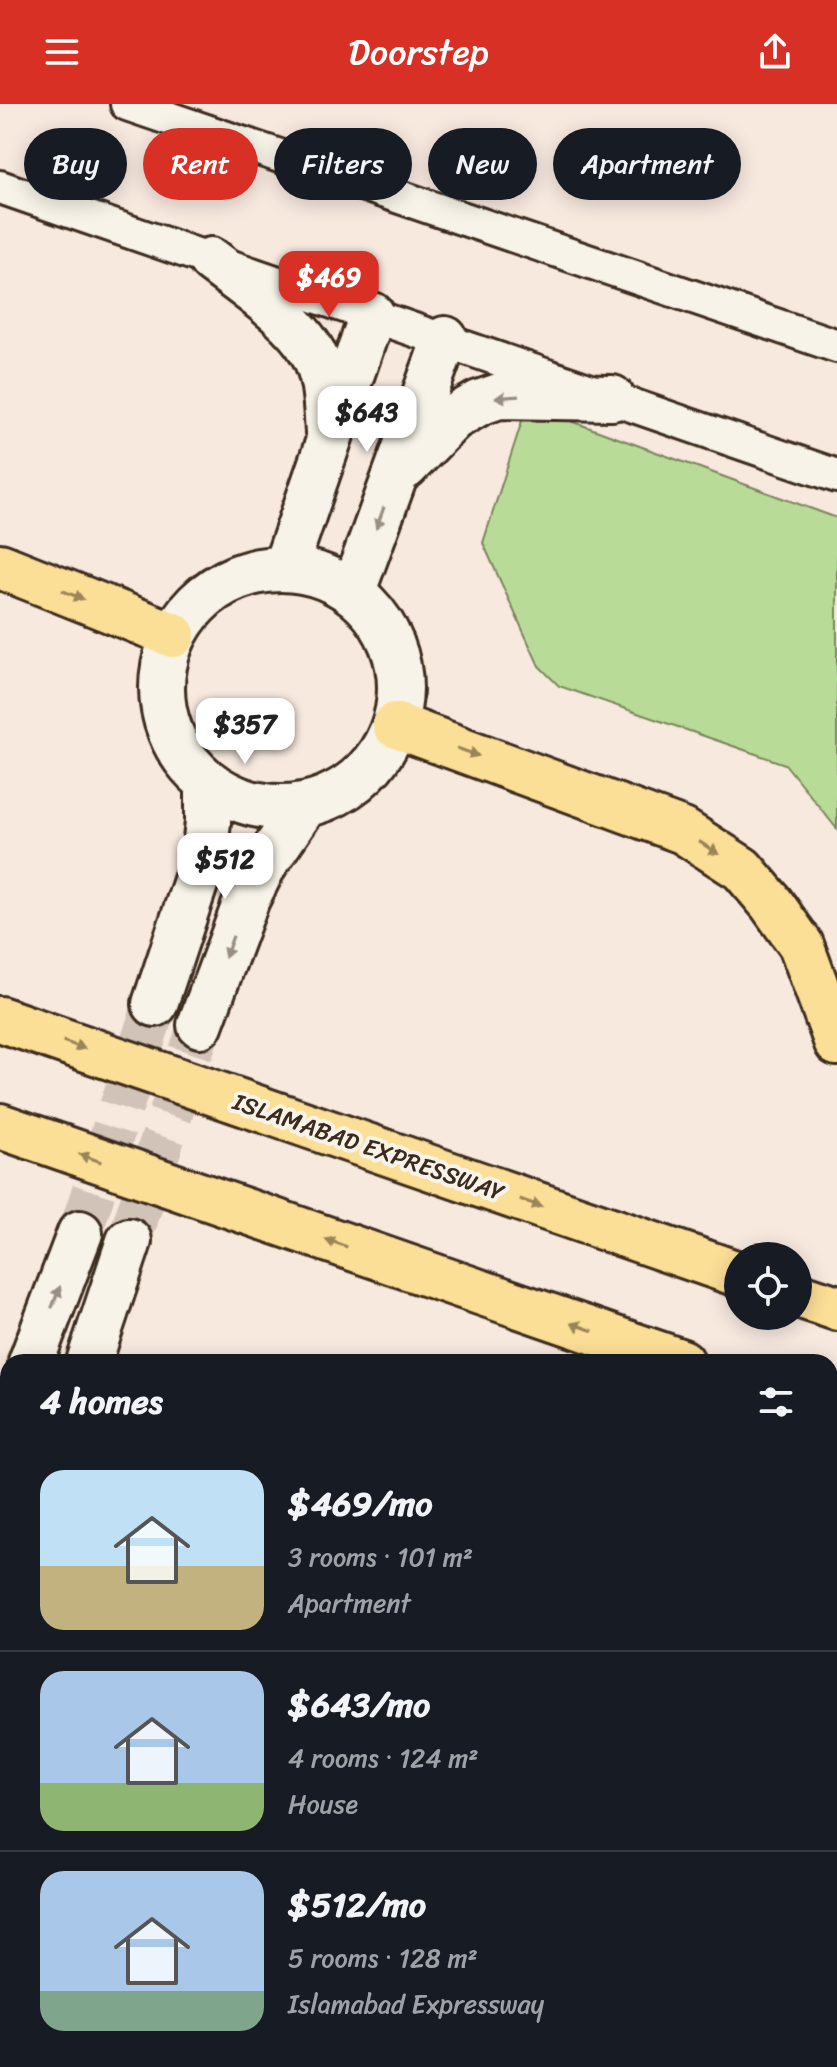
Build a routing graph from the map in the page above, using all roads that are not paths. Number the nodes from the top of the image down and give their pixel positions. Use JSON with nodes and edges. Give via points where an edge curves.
{"nodes":[{"id":1,"x":127,"y":104,"type":"edge"},
{"id":2,"x":0,"y":187,"type":"edge"},
{"id":3,"x":211,"y":260,"type":"junction"},
{"id":4,"x":372,"y":315,"type":"junction"},
{"id":5,"x":445,"y":339,"type":"junction"},
{"id":6,"x":837,"y":346,"type":"edge"},
{"id":7,"x":612,"y":398,"type":"junction"},
{"id":8,"x":328,"y":443,"type":"junction"},
{"id":9,"x":837,"y":476,"type":"edge"},
{"id":10,"x":395,"y":477,"type":"junction"},
{"id":11,"x":0,"y":566,"type":"edge"},
{"id":12,"x":285,"y":568,"type":"junction"},
{"id":13,"x":353,"y":591,"type":"junction"},
{"id":14,"x":173,"y":635,"type":"junction"},
{"id":15,"x":395,"y":725,"type":"junction"},
{"id":16,"x":208,"y":784,"type":"junction"},
{"id":17,"x":305,"y":805,"type":"junction"},
{"id":18,"x":155,"y":1004,"type":"tunnel mouth"},
{"id":19,"x":0,"y":1019,"type":"edge"},
{"id":20,"x":200,"y":1025,"type":"tunnel mouth"},
{"id":21,"x":837,"y":1043,"type":"edge"},
{"id":22,"x":0,"y":1126,"type":"edge"},
{"id":23,"x":80,"y":1233,"type":"tunnel mouth"},
{"id":24,"x":129,"y":1241,"type":"tunnel mouth"},
{"id":25,"x":724,"y":1269,"type":"edge"},
{"id":26,"x":812,"y":1300,"type":"edge"},
{"id":27,"x":837,"y":1308,"type":"edge"},
{"id":28,"x":34,"y":1354,"type":"edge"},
{"id":29,"x":92,"y":1354,"type":"edge"},
{"id":30,"x":659,"y":1354,"type":"edge"}],
"edges":[{"from":1,"to":6,"type":"street"},
{"from":2,"to":3,"type":"street"},
{"from":3,"to":4,"type":"street"},
{"from":3,"to":8,"type":"street","via":[[281,315],[313,353],[325,393]]},
{"from":4,"to":5,"type":"street"},
{"from":4,"to":8,"type":"street"},
{"from":5,"to":7,"type":"street"},
{"from":5,"to":10,"type":"street"},
{"from":7,"to":9,"type":"street"},
{"from":7,"to":10,"type":"street","one_way":true,"via":[[499,396],[479,403],[453,418]]},
{"from":8,"to":12,"type":"street"},
{"from":10,"to":13,"type":"street","one_way":true},
{"from":11,"to":14,"type":"highway","one_way":true},
{"from":12,"to":13,"type":"street","via":[[309,571]]},
{"from":12,"to":14,"type":"street","via":[[251,572],[219,585],[193,607]]},
{"from":13,"to":15,"type":"street","via":[[390,637],[401,696]]},
{"from":14,"to":16,"type":"street","via":[[162,675],[164,716],[181,753]]},
{"from":15,"to":17,"type":"street","via":[[381,754],[361,777],[335,795]]},
{"from":15,"to":21,"type":"highway","one_way":true,"via":[[683,831],[742,869],[801,945]]},
{"from":16,"to":17,"type":"street","via":[[254,805]]},
{"from":16,"to":18,"type":"street","via":[[204,857]]},
{"from":17,"to":20,"type":"street","one_way":true,"via":[[247,899]]},
{"from":19,"to":25,"type":"highway","name":"ISLAMABAD EXPRESSWAY","one_way":true},
{"from":30,"to":22,"type":"highway","one_way":true},
{"from":28,"to":23,"type":"street","one_way":true},
{"from":24,"to":29,"type":"street"},
{"from":26,"to":27,"type":"highway"}]}
